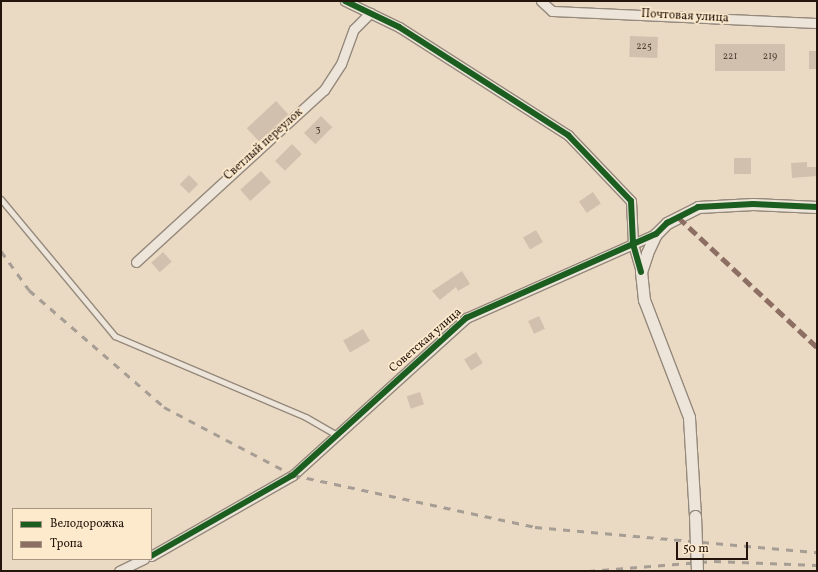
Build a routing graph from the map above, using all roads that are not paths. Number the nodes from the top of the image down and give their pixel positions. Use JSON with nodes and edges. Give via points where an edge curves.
{"nodes":[{"id":1,"x":345,"y":1,"type":"edge"},
{"id":2,"x":541,"y":1,"type":"edge"},
{"id":3,"x":370,"y":13,"type":"junction"},
{"id":4,"x":817,"y":23,"type":"edge"},
{"id":5,"x":1,"y":199,"type":"edge"},
{"id":6,"x":817,"y":208,"type":"edge"},
{"id":7,"x":656,"y":234,"type":"junction"},
{"id":8,"x":633,"y":244,"type":"junction"},
{"id":9,"x":136,"y":262,"type":"dead end"},
{"id":10,"x":641,"y":272,"type":"junction"},
{"id":11,"x":337,"y":435,"type":"junction"},
{"id":12,"x":152,"y":555,"type":"edge"},
{"id":13,"x":142,"y":560,"type":"edge"},
{"id":14,"x":120,"y":571,"type":"edge"},
{"id":15,"x":697,"y":571,"type":"edge"}],
"edges":[{"from":1,"to":3,"type":"street"},
{"from":2,"to":4,"type":"street","name":"Почтовая улица","via":[[552,11]]},
{"from":3,"to":8,"type":"street","via":[[399,27],[568,135],[631,201]]},
{"from":3,"to":9,"type":"street","name":"Светлый переулок","via":[[354,29],[341,64],[324,90]]},
{"from":5,"to":11,"type":"lane","via":[[115,336],[306,417]]},
{"from":6,"to":7,"type":"street","name":"Советская улица","via":[[753,204],[698,207],[667,223]]},
{"from":7,"to":8,"type":"street","name":"Советская улица"},
{"from":7,"to":10,"type":"street"},
{"from":8,"to":10,"type":"street"},
{"from":8,"to":11,"type":"street","name":"Советская улица","via":[[466,318]]},
{"from":10,"to":15,"type":"street","bridge":true,"via":[[644,300],[689,417]]},
{"from":11,"to":12,"type":"street","name":"Советская улица","via":[[293,475]]},
{"from":13,"to":14,"type":"street"}]}
